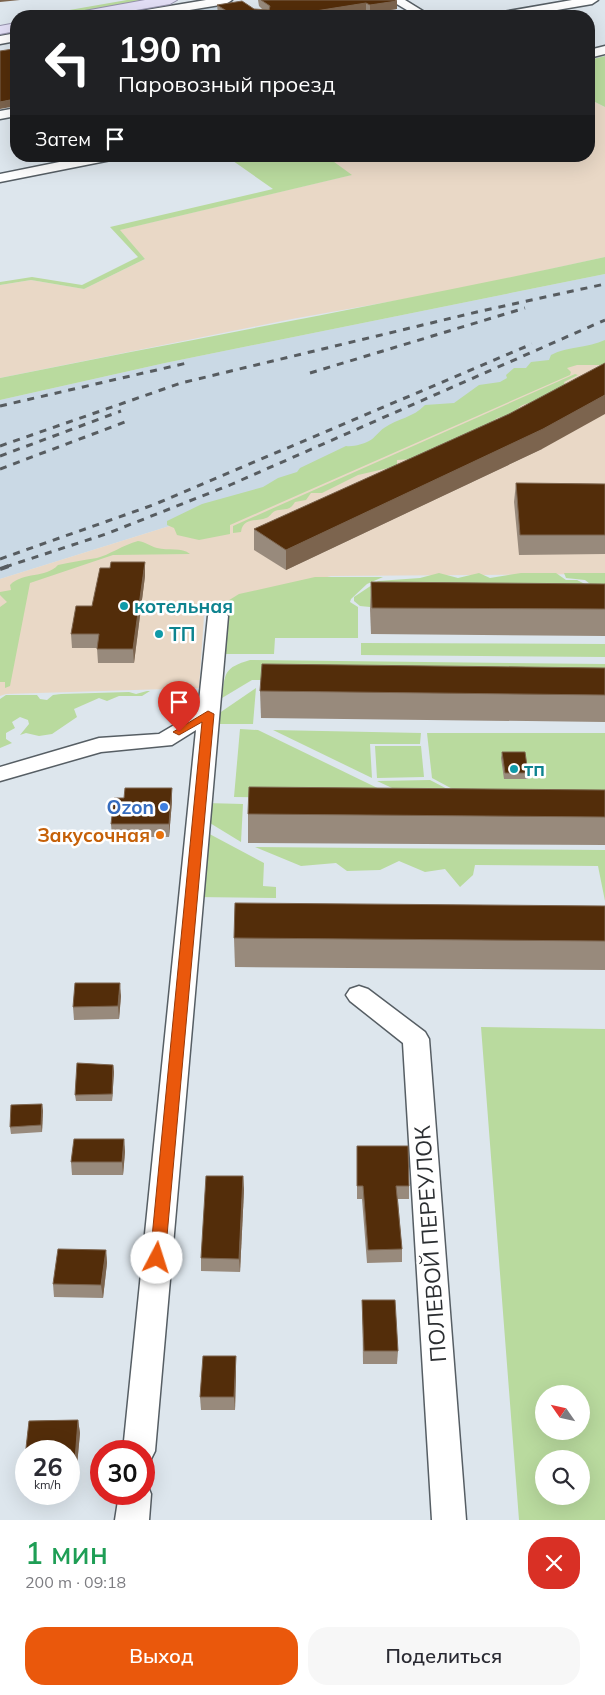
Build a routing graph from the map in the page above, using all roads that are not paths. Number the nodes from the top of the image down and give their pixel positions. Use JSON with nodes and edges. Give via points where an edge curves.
{"nodes":[{"id":1,"x":170,"y":0,"type":"edge"},
{"id":2,"x":226,"y":0,"type":"edge"},
{"id":3,"x":396,"y":0,"type":"edge"},
{"id":4,"x":592,"y":0,"type":"edge"},
{"id":5,"x":113,"y":10,"type":"edge"},
{"id":6,"x":168,"y":10,"type":"edge"},
{"id":7,"x":414,"y":10,"type":"edge"},
{"id":8,"x":536,"y":10,"type":"edge"},
{"id":9,"x":81,"y":162,"type":"edge"},
{"id":10,"x":0,"y":178,"type":"edge"},
{"id":11,"x":218,"y":616,"type":"dead end"},
{"id":12,"x":208,"y":714,"type":"junction"},
{"id":13,"x":0,"y":774,"type":"edge"},
{"id":14,"x":359,"y":995,"type":"dead end"},
{"id":15,"x":140,"y":1440,"type":"edge"},
{"id":16,"x":134,"y":1505,"type":"edge"},
{"id":17,"x":132,"y":1520,"type":"edge"},
{"id":18,"x":449,"y":1520,"type":"edge"}],
"edges":[{"from":1,"to":5,"type":"main road"},
{"from":2,"to":6,"type":"street"},
{"from":3,"to":7,"type":"street"},
{"from":4,"to":8,"type":"street"},
{"from":9,"to":10,"type":"street"},
{"from":11,"to":12,"type":"street"},
{"from":12,"to":13,"type":"street","via":[[164,740],[99,745]]},
{"from":12,"to":15,"type":"street"},
{"from":14,"to":18,"type":"street","name":"ПОЛЕВОЙ ПЕРЕУЛОК","via":[[416,1039]]},
{"from":16,"to":17,"type":"street"}]}
